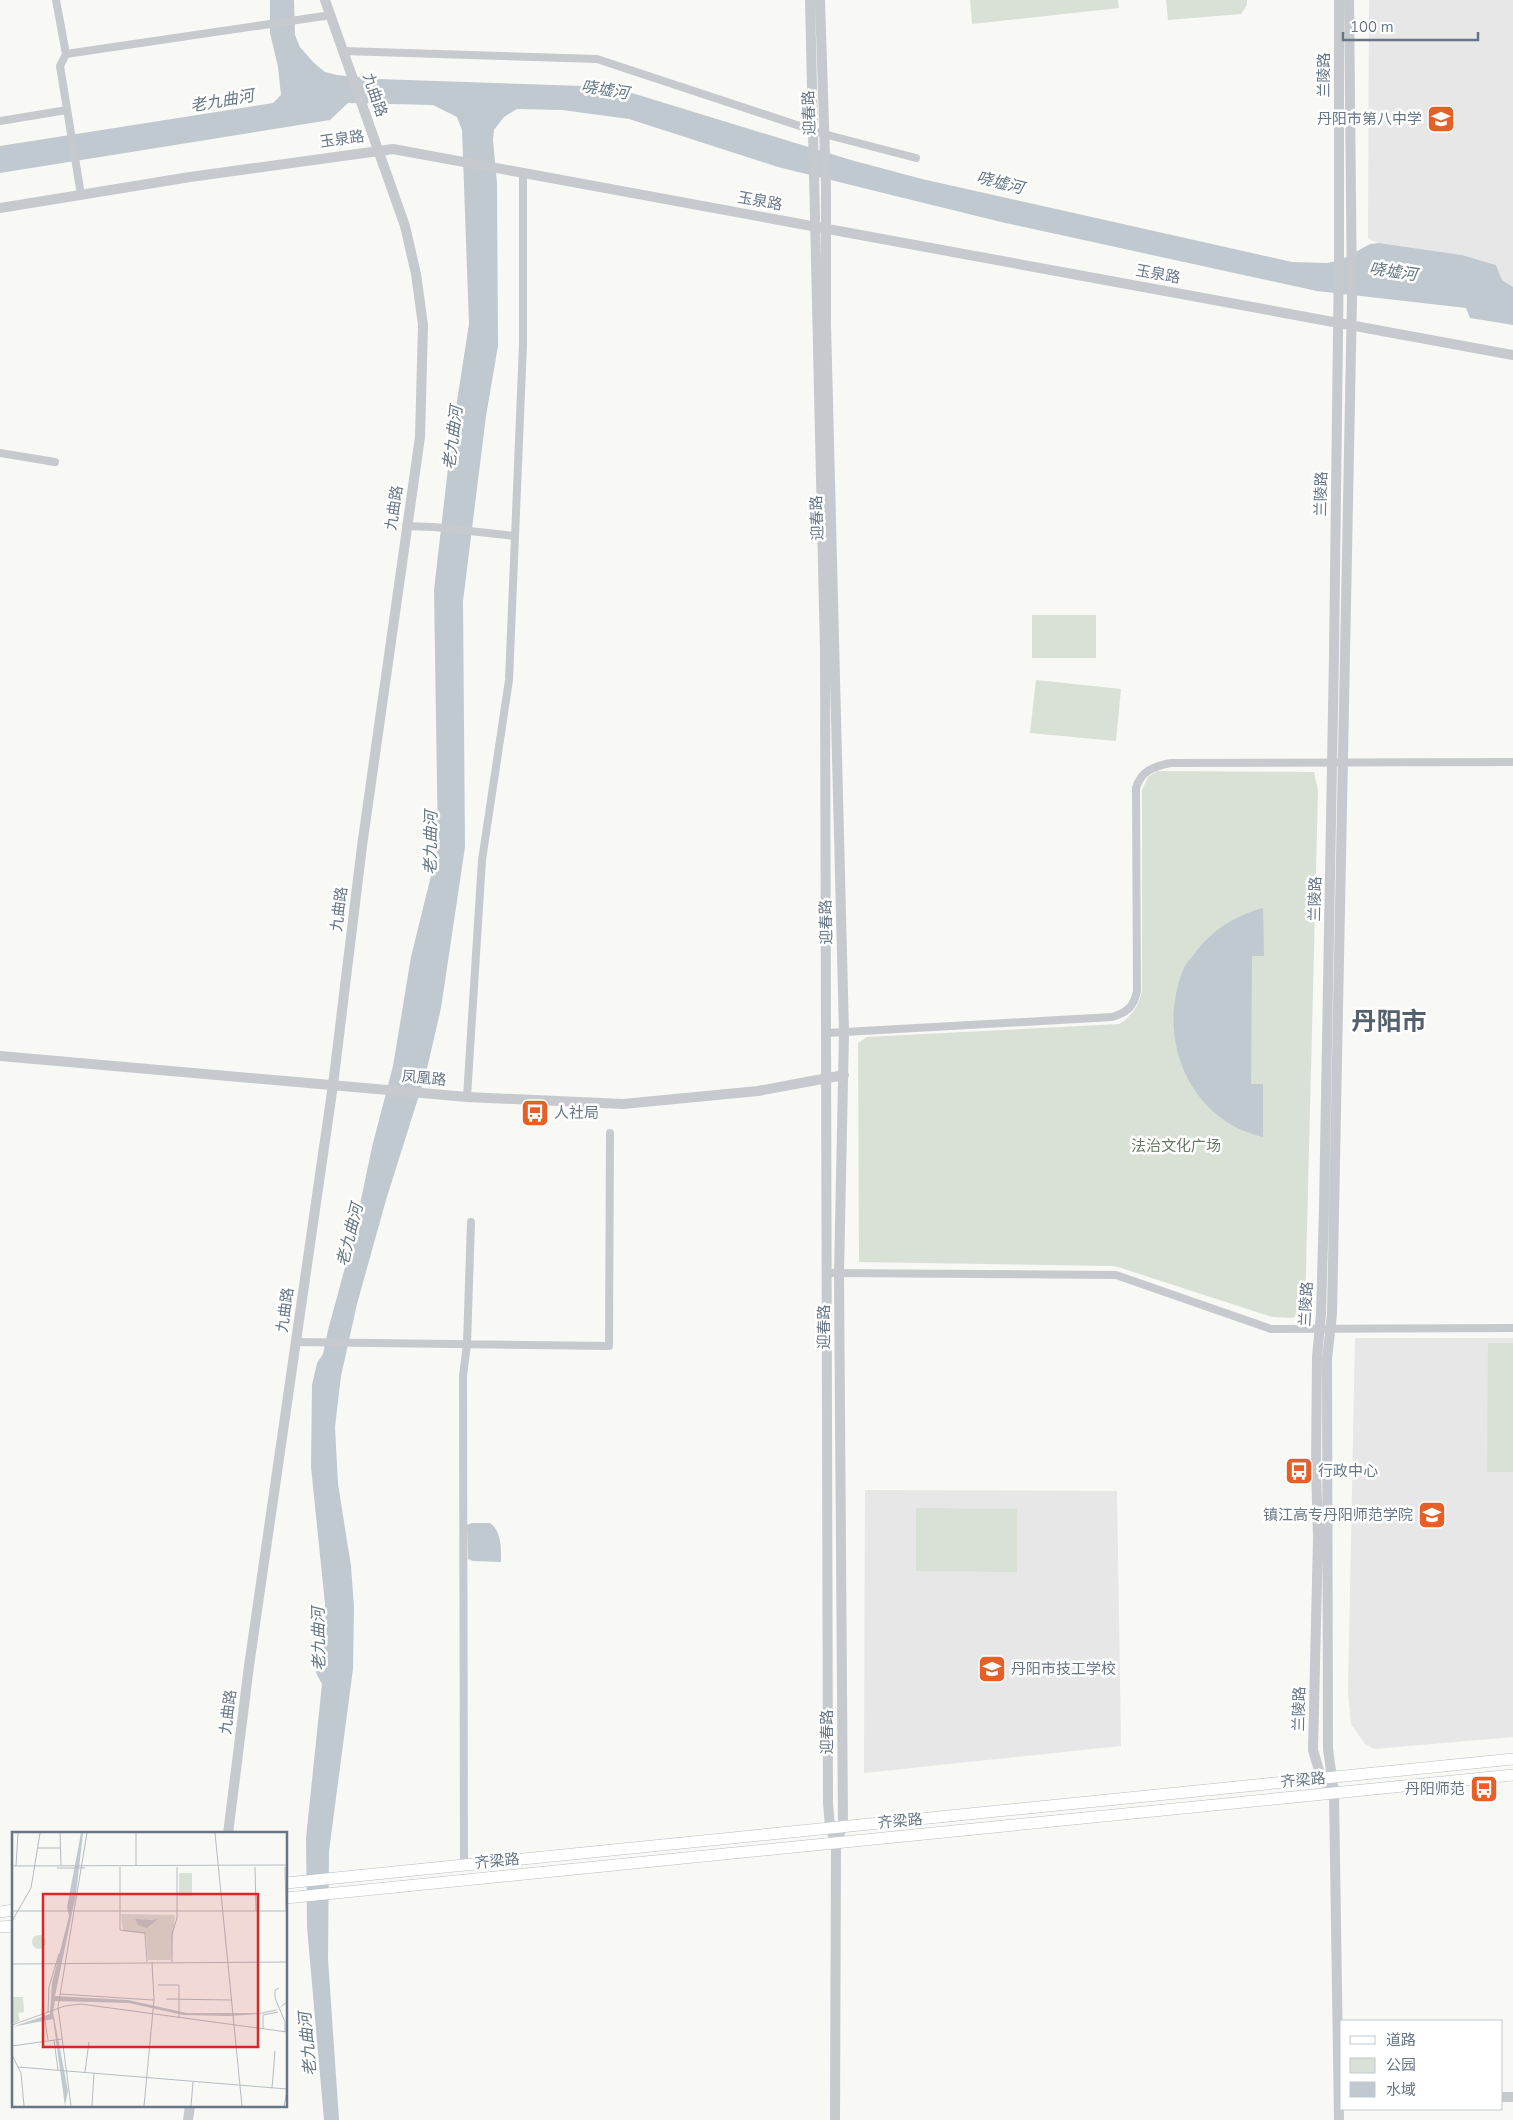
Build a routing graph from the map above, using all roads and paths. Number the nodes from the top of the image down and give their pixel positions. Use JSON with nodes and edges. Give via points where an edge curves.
{"nodes":[{"id":1,"x":56,"y":0,"type":"edge"},
{"id":2,"x":325,"y":0,"type":"edge"},
{"id":3,"x":810,"y":0,"type":"edge"},
{"id":4,"x":820,"y":0,"type":"edge"},
{"id":5,"x":1339,"y":0,"type":"edge"},
{"id":6,"x":1349,"y":0,"type":"edge"},
{"id":7,"x":330,"y":15,"type":"junction"},
{"id":8,"x":343,"y":51,"type":"junction"},
{"id":9,"x":66,"y":54,"type":"junction"},
{"id":10,"x":67,"y":110,"type":"junction"},
{"id":11,"x":0,"y":121,"type":"edge"},
{"id":12,"x":824,"y":134,"type":"junction"},
{"id":13,"x":813,"y":135,"type":"junction"},
{"id":14,"x":378,"y":149,"type":"junction"},
{"id":15,"x":916,"y":158,"type":"dead end"},
{"id":16,"x":523,"y":173,"type":"junction"},
{"id":17,"x":81,"y":195,"type":"junction"},
{"id":18,"x":0,"y":208,"type":"edge"},
{"id":19,"x":815,"y":226,"type":"junction"},
{"id":20,"x":826,"y":229,"type":"junction"},
{"id":21,"x":1338,"y":322,"type":"junction"},
{"id":22,"x":1352,"y":325,"type":"junction"},
{"id":23,"x":1513,"y":355,"type":"edge"},
{"id":24,"x":0,"y":453,"type":"edge"},
{"id":25,"x":55,"y":462,"type":"dead end"},
{"id":26,"x":406,"y":526,"type":"junction"},
{"id":27,"x":514,"y":536,"type":"junction"},
{"id":28,"x":1337,"y":762,"type":"junction"},
{"id":29,"x":1513,"y":762,"type":"edge"},
{"id":30,"x":844,"y":1032,"type":"junction"},
{"id":31,"x":827,"y":1033,"type":"junction"},
{"id":32,"x":0,"y":1056,"type":"edge"},
{"id":33,"x":844,"y":1074,"type":"junction"},
{"id":34,"x":827,"y":1078,"type":"junction"},
{"id":35,"x":333,"y":1085,"type":"junction"},
{"id":36,"x":467,"y":1097,"type":"junction"},
{"id":37,"x":610,"y":1134,"type":"dead end"},
{"id":38,"x":471,"y":1222,"type":"dead end"},
{"id":39,"x":826,"y":1273,"type":"junction"},
{"id":40,"x":839,"y":1274,"type":"junction"},
{"id":41,"x":1513,"y":1328,"type":"edge"},
{"id":42,"x":1320,"y":1329,"type":"junction"},
{"id":43,"x":1330,"y":1329,"type":"junction"},
{"id":44,"x":296,"y":1342,"type":"junction"},
{"id":45,"x":467,"y":1344,"type":"junction"},
{"id":46,"x":1513,"y":1758,"type":"edge"},
{"id":47,"x":1513,"y":1776,"type":"edge"},
{"id":48,"x":1326,"y":1777,"type":"junction"},
{"id":49,"x":1334,"y":1793,"type":"junction"},
{"id":50,"x":843,"y":1826,"type":"junction"},
{"id":51,"x":830,"y":1827,"type":"junction"},
{"id":52,"x":228,"y":1832,"type":"edge"},
{"id":53,"x":836,"y":1843,"type":"junction"},
{"id":54,"x":559,"y":1855,"type":"junction"},
{"id":55,"x":464,"y":1865,"type":"junction"},
{"id":56,"x":560,"y":1871,"type":"junction"},
{"id":57,"x":288,"y":1883,"type":"edge"},
{"id":58,"x":288,"y":1898,"type":"edge"},
{"id":59,"x":1340,"y":2101,"type":"edge"},
{"id":60,"x":835,"y":2120,"type":"edge"},
{"id":61,"x":1339,"y":2120,"type":"edge"}],
"edges":[{"from":1,"to":9,"type":"street"},
{"from":2,"to":7,"type":"street","name":"九曲路"},
{"from":3,"to":13,"type":"street","name":"迎春路"},
{"from":4,"to":12,"type":"street","name":"迎春路"},
{"from":5,"to":21,"type":"street","name":"兰陵路"},
{"from":6,"to":22,"type":"street","name":"兰陵路"},
{"from":7,"to":8,"type":"street","name":"九曲路"},
{"from":7,"to":9,"type":"street"},
{"from":8,"to":13,"type":"street","via":[[597,59]]},
{"from":8,"to":14,"type":"street","name":"九曲路"},
{"from":9,"to":10,"type":"street","via":[[60,66]]},
{"from":10,"to":11,"type":"street"},
{"from":10,"to":17,"type":"street"},
{"from":12,"to":13,"type":"street"},
{"from":12,"to":15,"type":"street"},
{"from":12,"to":20,"type":"street","name":"迎春路"},
{"from":13,"to":19,"type":"street","name":"迎春路"},
{"from":14,"to":16,"type":"street","name":"玉泉路","via":[[393,148]]},
{"from":14,"to":17,"type":"street","name":"玉泉路"},
{"from":14,"to":26,"type":"street","name":"九曲路","via":[[405,226],[416,274],[422,325],[420,437]]},
{"from":16,"to":19,"type":"street","name":"玉泉路"},
{"from":16,"to":27,"type":"street","via":[[523,345]]},
{"from":17,"to":18,"type":"street","name":"玉泉路"},
{"from":19,"to":20,"type":"street","name":"玉泉路"},
{"from":19,"to":31,"type":"street","name":"迎春路","via":[[825,651]]},
{"from":20,"to":21,"type":"street","name":"玉泉路"},
{"from":20,"to":30,"type":"street","name":"迎春路"},
{"from":21,"to":22,"type":"street","name":"玉泉路"},
{"from":21,"to":28,"type":"street","name":"兰陵路"},
{"from":22,"to":23,"type":"street","name":"玉泉路"},
{"from":22,"to":28,"type":"street","name":"兰陵路"},
{"from":24,"to":25,"type":"street"},
{"from":26,"to":27,"type":"street"},
{"from":26,"to":35,"type":"street","name":"九曲路"},
{"from":27,"to":36,"type":"street","via":[[509,680],[482,860]]},
{"from":28,"to":29,"type":"street"},
{"from":28,"to":30,"type":"street","via":[[1171,763],[1146,771],[1139,779],[1136,788],[1136,991],[1134,1002],[1120,1015]]},
{"from":28,"to":42,"type":"street","name":"兰陵路"},
{"from":28,"to":43,"type":"street","name":"兰陵路"},
{"from":30,"to":31,"type":"street"},
{"from":30,"to":33,"type":"street","name":"迎春路"},
{"from":31,"to":34,"type":"street","name":"迎春路"},
{"from":32,"to":35,"type":"street","name":"凤凰路"},
{"from":33,"to":34,"type":"street","name":"凤凰路"},
{"from":33,"to":40,"type":"street","name":"迎春路"},
{"from":34,"to":36,"type":"street","name":"凤凰路","via":[[758,1090],[623,1104]]},
{"from":34,"to":39,"type":"street","name":"迎春路"},
{"from":35,"to":36,"type":"street","name":"凤凰路"},
{"from":35,"to":44,"type":"street","name":"九曲路"},
{"from":37,"to":45,"type":"street","via":[[608,1346]]},
{"from":38,"to":45,"type":"street"},
{"from":39,"to":40,"type":"street"},
{"from":39,"to":51,"type":"street","name":"迎春路"},
{"from":40,"to":42,"type":"street","via":[[1116,1274],[1271,1329]]},
{"from":40,"to":50,"type":"street","name":"迎春路"},
{"from":41,"to":43,"type":"street"},
{"from":42,"to":43,"type":"street"},
{"from":42,"to":48,"type":"street","name":"兰陵路","via":[[1317,1357],[1318,1538],[1313,1750]]},
{"from":43,"to":48,"type":"street","name":"兰陵路","via":[[1326,1465]]},
{"from":44,"to":45,"type":"street"},
{"from":44,"to":52,"type":"street","name":"九曲路"},
{"from":45,"to":55,"type":"street","via":[[463,1376]]},
{"from":46,"to":48,"type":"main road","name":"齐梁路"},
{"from":47,"to":49,"type":"main road","name":"齐梁路"},
{"from":48,"to":49,"type":"street","name":"兰陵路"},
{"from":48,"to":50,"type":"main road","name":"齐梁路"},
{"from":49,"to":53,"type":"main road","name":"齐梁路"},
{"from":49,"to":59,"type":"street","name":"兰陵路"},
{"from":50,"to":51,"type":"main road","name":"齐梁路"},
{"from":50,"to":53,"type":"street","name":"迎春路"},
{"from":51,"to":53,"type":"street","name":"迎春路"},
{"from":51,"to":54,"type":"main road","name":"齐梁路"},
{"from":53,"to":56,"type":"main road","name":"齐梁路"},
{"from":53,"to":60,"type":"street","name":"迎春路"},
{"from":54,"to":55,"type":"main road","name":"齐梁路"},
{"from":54,"to":56,"type":"main road"},
{"from":55,"to":57,"type":"main road","name":"齐梁路"},
{"from":56,"to":58,"type":"main road","name":"齐梁路"},
{"from":59,"to":61,"type":"street","name":"兰陵路"}]}
